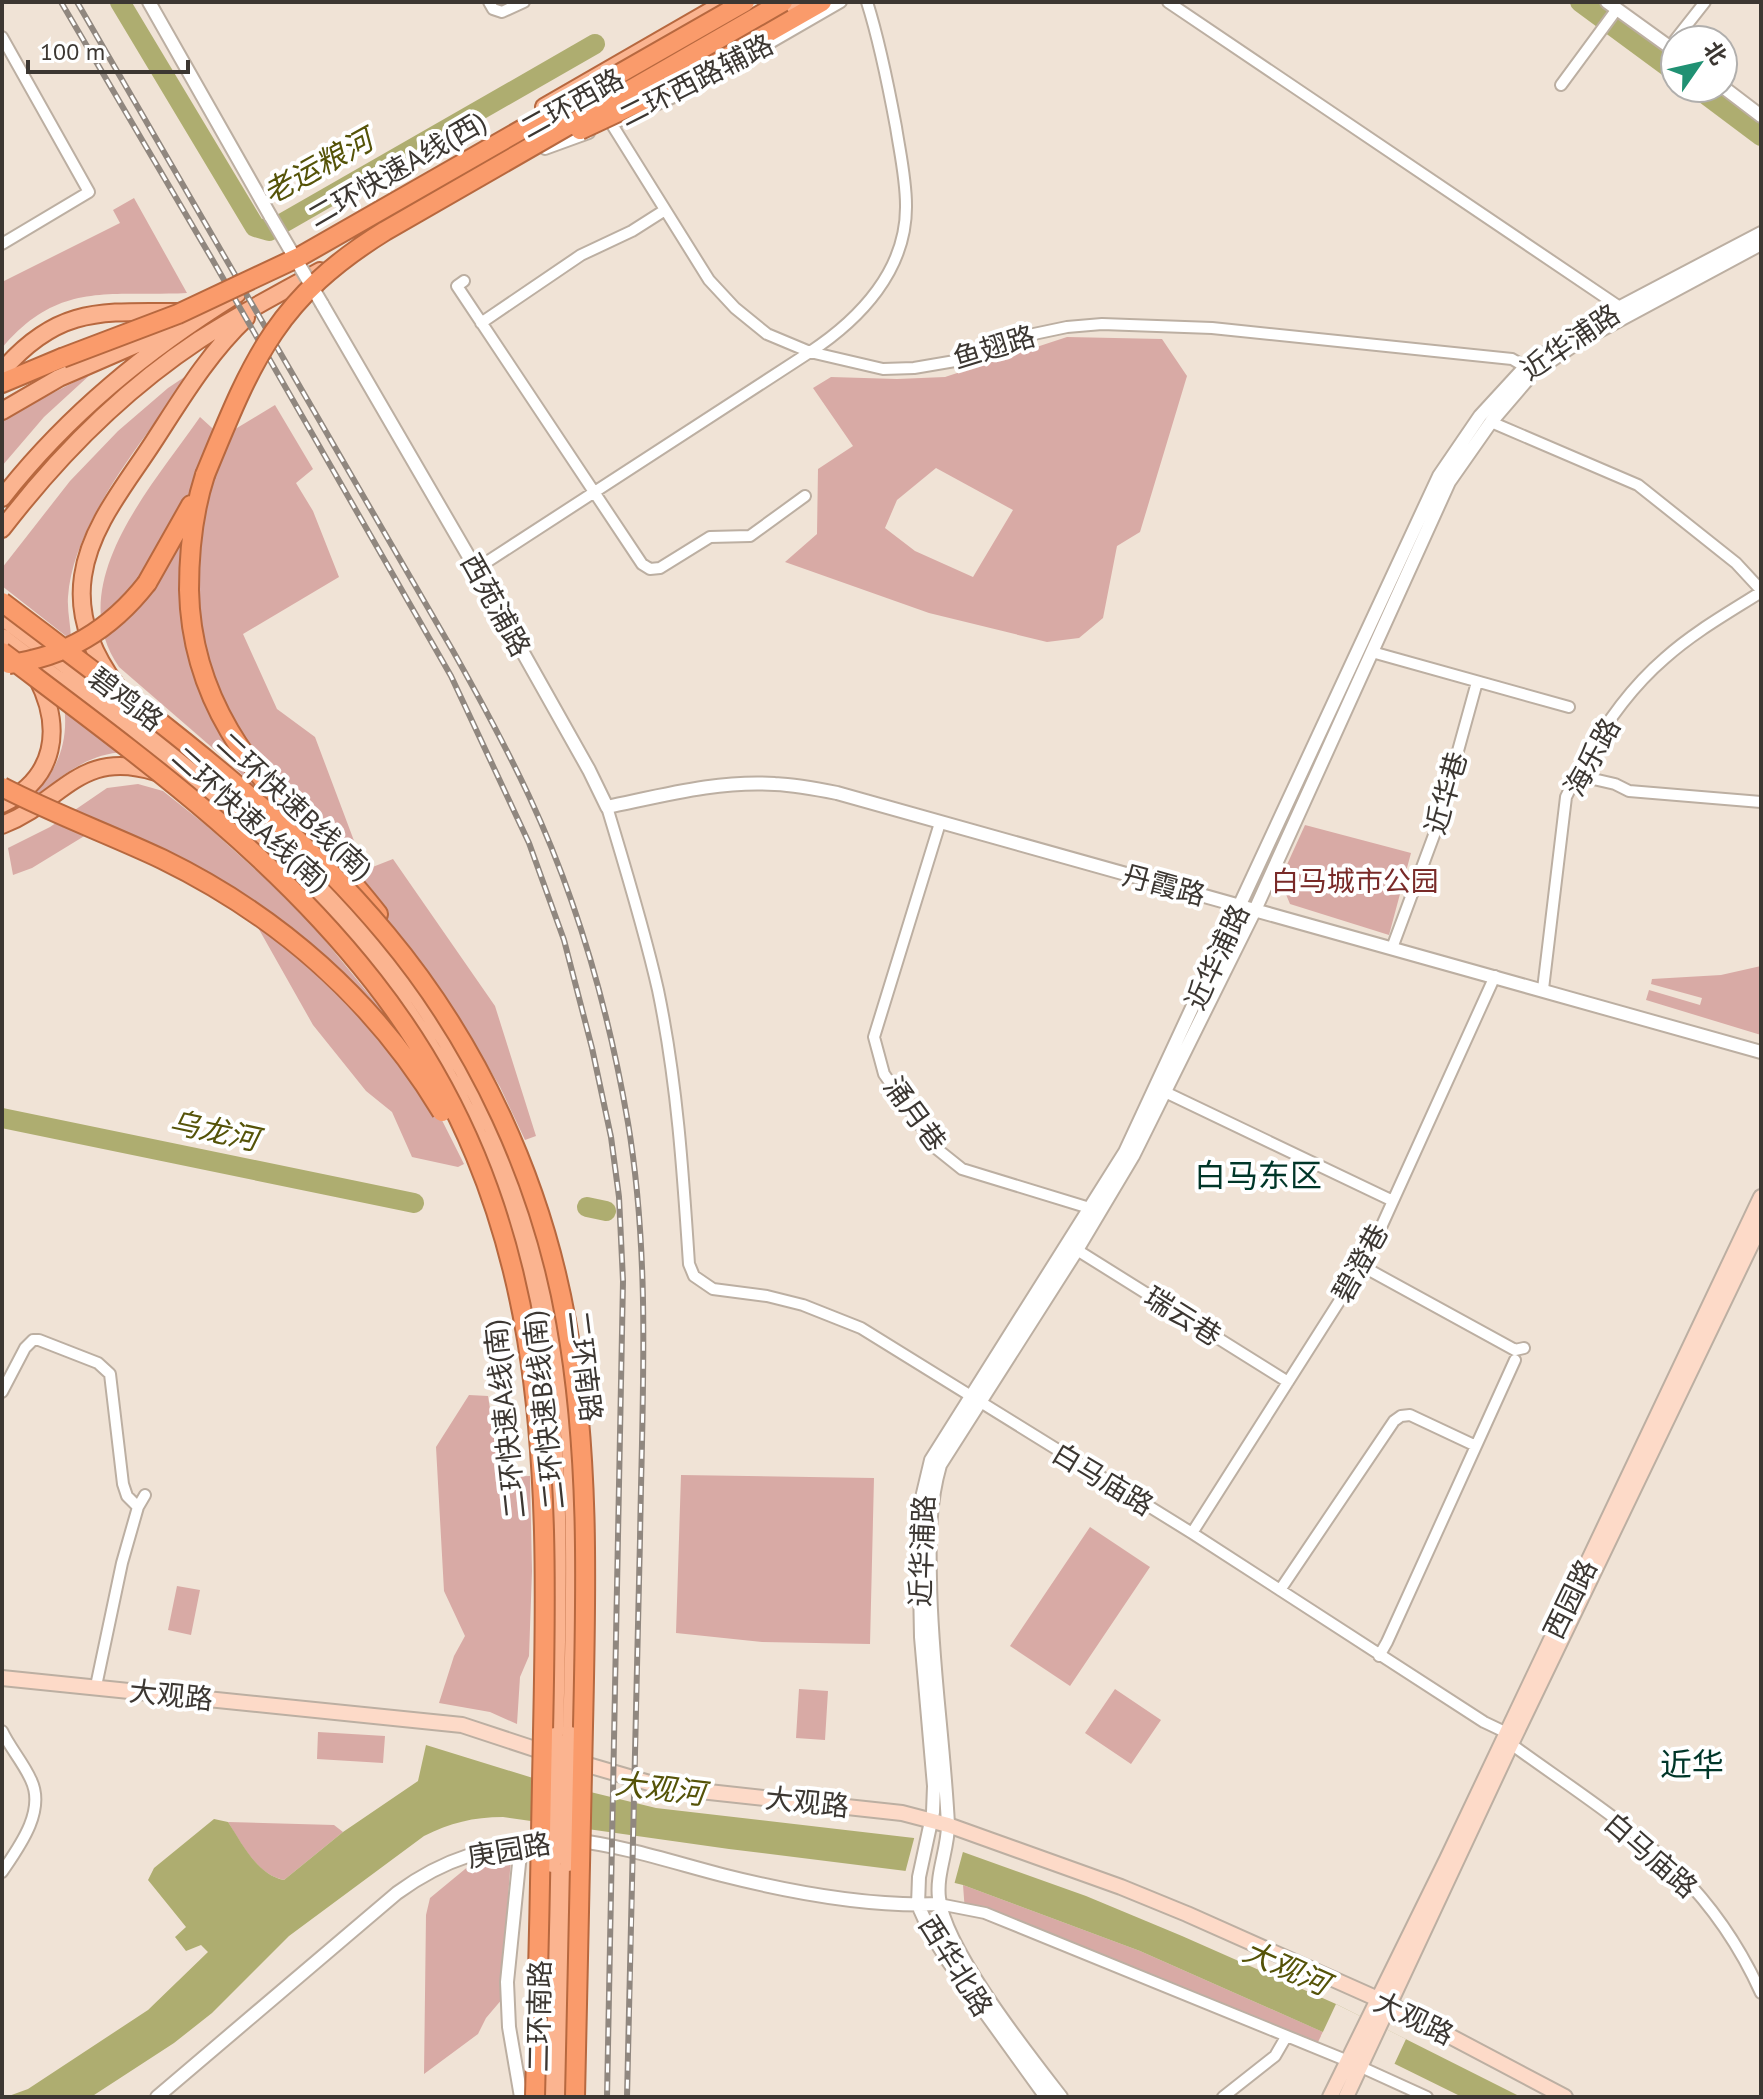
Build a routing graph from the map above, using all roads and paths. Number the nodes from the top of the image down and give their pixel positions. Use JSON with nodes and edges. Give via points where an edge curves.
{"nodes":[{"id":1,"x":149,"y":2,"type":"edge"},
{"id":2,"x":489,"y":2,"type":"edge"},
{"id":3,"x":524,"y":2,"type":"edge"},
{"id":4,"x":726,"y":2,"type":"edge"},
{"id":5,"x":745,"y":2,"type":"edge"},
{"id":6,"x":783,"y":2,"type":"edge"},
{"id":7,"x":803,"y":2,"type":"edge"},
{"id":8,"x":822,"y":2,"type":"edge"},
{"id":9,"x":841,"y":2,"type":"edge"},
{"id":10,"x":867,"y":2,"type":"edge"},
{"id":11,"x":1168,"y":2,"type":"edge"},
{"id":12,"x":1705,"y":2,"type":"edge"},
{"id":13,"x":1612,"y":9,"type":"edge"},
{"id":14,"x":1689,"y":24,"type":"edge"},
{"id":15,"x":1659,"y":36,"type":"edge"},
{"id":16,"x":2,"y":37,"type":"edge"},
{"id":17,"x":594,"y":83,"type":"junction"},
{"id":18,"x":1561,"y":85,"type":"dead end"},
{"id":19,"x":1739,"y":99,"type":"edge"},
{"id":20,"x":1761,"y":116,"type":"edge"},
{"id":21,"x":609,"y":119,"type":"junction"},
{"id":22,"x":511,"y":158,"type":"junction"},
{"id":23,"x":665,"y":210,"type":"junction"},
{"id":24,"x":1761,"y":233,"type":"edge"},
{"id":25,"x":2,"y":244,"type":"edge"},
{"id":26,"x":1761,"y":244,"type":"edge"},
{"id":27,"x":464,"y":281,"type":"dead end"},
{"id":28,"x":281,"y":292,"type":"junction"},
{"id":29,"x":220,"y":304,"type":"junction"},
{"id":30,"x":1624,"y":311,"type":"junction"},
{"id":31,"x":481,"y":323,"type":"junction"},
{"id":32,"x":810,"y":352,"type":"junction"},
{"id":33,"x":62,"y":358,"type":"junction"},
{"id":34,"x":1530,"y":370,"type":"junction"},
{"id":35,"x":2,"y":373,"type":"edge"},
{"id":36,"x":2,"y":383,"type":"edge"},
{"id":37,"x":2,"y":411,"type":"edge"},
{"id":38,"x":1491,"y":422,"type":"junction"},
{"id":39,"x":205,"y":475,"type":"junction"},
{"id":40,"x":593,"y":493,"type":"junction"},
{"id":41,"x":805,"y":496,"type":"dead end"},
{"id":42,"x":2,"y":498,"type":"edge"},
{"id":43,"x":2,"y":529,"type":"edge"},
{"id":44,"x":476,"y":569,"type":"junction"},
{"id":45,"x":1761,"y":591,"type":"edge"},
{"id":46,"x":2,"y":602,"type":"edge"},
{"id":47,"x":2,"y":617,"type":"edge"},
{"id":48,"x":2,"y":637,"type":"edge"},
{"id":49,"x":2,"y":652,"type":"edge"},
{"id":50,"x":1372,"y":652,"type":"junction"},
{"id":51,"x":2,"y":664,"type":"edge"},
{"id":52,"x":1477,"y":682,"type":"junction"},
{"id":53,"x":1569,"y":707,"type":"dead end"},
{"id":54,"x":193,"y":763,"type":"junction"},
{"id":55,"x":1576,"y":775,"type":"junction"},
{"id":56,"x":2,"y":787,"type":"edge"},
{"id":57,"x":1761,"y":802,"type":"edge"},
{"id":58,"x":2,"y":804,"type":"edge"},
{"id":59,"x":217,"y":805,"type":"junction"},
{"id":60,"x":607,"y":807,"type":"junction"},
{"id":61,"x":940,"y":823,"type":"junction"},
{"id":62,"x":2,"y":825,"type":"edge"},
{"id":63,"x":1241,"y":906,"type":"junction"},
{"id":64,"x":1255,"y":910,"type":"junction"},
{"id":65,"x":1392,"y":948,"type":"junction"},
{"id":66,"x":1495,"y":976,"type":"junction"},
{"id":67,"x":426,"y":985,"type":"junction"},
{"id":68,"x":1543,"y":989,"type":"junction"},
{"id":69,"x":1761,"y":1052,"type":"edge"},
{"id":70,"x":1165,"y":1092,"type":"junction"},
{"id":71,"x":1761,"y":1197,"type":"edge"},
{"id":72,"x":1393,"y":1201,"type":"junction"},
{"id":73,"x":1096,"y":1210,"type":"junction"},
{"id":74,"x":1761,"y":1224,"type":"edge"},
{"id":75,"x":1077,"y":1250,"type":"junction"},
{"id":76,"x":689,"y":1264,"type":"joint"},
{"id":77,"x":1362,"y":1266,"type":"junction"},
{"id":78,"x":515,"y":1271,"type":"junction"},
{"id":79,"x":1524,"y":1348,"type":"dead end"},
{"id":80,"x":1515,"y":1360,"type":"dead end"},
{"id":81,"x":1288,"y":1382,"type":"junction"},
{"id":82,"x":2,"y":1392,"type":"edge"},
{"id":83,"x":975,"y":1400,"type":"junction"},
{"id":84,"x":1476,"y":1446,"type":"junction"},
{"id":85,"x":145,"y":1495,"type":"dead end"},
{"id":86,"x":138,"y":1507,"type":"junction"},
{"id":87,"x":1192,"y":1533,"type":"junction"},
{"id":88,"x":1280,"y":1590,"type":"junction"},
{"id":89,"x":1379,"y":1656,"type":"junction"},
{"id":90,"x":2,"y":1678,"type":"edge"},
{"id":91,"x":96,"y":1686,"type":"junction"},
{"id":92,"x":2,"y":1731,"type":"edge"},
{"id":93,"x":563,"y":1736,"type":"junction"},
{"id":94,"x":1508,"y":1738,"type":"junction"},
{"id":95,"x":933,"y":1820,"type":"junction"},
{"id":96,"x":948,"y":1825,"type":"junction"},
{"id":97,"x":521,"y":1844,"type":"junction"},
{"id":98,"x":2,"y":1872,"type":"edge"},
{"id":99,"x":939,"y":1904,"type":"junction"},
{"id":100,"x":918,"y":1905,"type":"junction"},
{"id":101,"x":558,"y":1980,"type":"junction"},
{"id":102,"x":1761,"y":1993,"type":"edge"},
{"id":103,"x":1383,"y":2002,"type":"junction"},
{"id":104,"x":1286,"y":2037,"type":"junction"},
{"id":105,"x":1357,"y":2058,"type":"junction"},
{"id":106,"x":157,"y":2097,"type":"edge"},
{"id":107,"x":521,"y":2097,"type":"edge"},
{"id":108,"x":536,"y":2097,"type":"edge"},
{"id":109,"x":547,"y":2097,"type":"edge"},
{"id":110,"x":563,"y":2097,"type":"edge"},
{"id":111,"x":576,"y":2097,"type":"edge"},
{"id":112,"x":1046,"y":2097,"type":"edge"},
{"id":113,"x":1061,"y":2097,"type":"edge"},
{"id":114,"x":1223,"y":2097,"type":"edge"},
{"id":115,"x":1330,"y":2097,"type":"edge"},
{"id":116,"x":1346,"y":2097,"type":"edge"},
{"id":117,"x":1427,"y":2097,"type":"edge"},
{"id":118,"x":1565,"y":2097,"type":"edge"}],
"edges":[{"from":1,"to":44,"type":"street","name":"西苑浦路","bridge":true},
{"from":2,"to":3,"type":"street","via":[[502,12]]},
{"from":4,"to":17,"type":"highway","bridge":true,"via":[[657,50]]},
{"from":5,"to":17,"type":"highway","name":"二环快速A线(西)","bridge":true},
{"from":6,"to":22,"type":"highway","bridge":true},
{"from":7,"to":21,"type":"main road","name":"二环西路"},
{"from":8,"to":22,"type":"highway","bridge":true,"via":[[659,95]]},
{"from":9,"to":21,"type":"street","name":"二环西路辅路","via":[[677,96]]},
{"from":10,"to":32,"type":"street","via":[[882,47],[904,175],[903,231],[873,299],[843,330]]},
{"from":11,"to":30,"type":"street"},
{"from":12,"to":14,"type":"street"},
{"from":13,"to":15,"type":"street"},
{"from":13,"to":18,"type":"street"},
{"from":16,"to":25,"type":"street","via":[[89,192]]},
{"from":17,"to":21,"type":"street","name":"鱼翅路"},
{"from":17,"to":29,"type":"main road","name":"二环西路"},
{"from":17,"to":33,"type":"highway","name":"二环快速A线(西)","bridge":true,"via":[[362,222],[255,279]]},
{"from":19,"to":20,"type":"street"},
{"from":21,"to":23,"type":"street","name":"鱼翅路"},
{"from":21,"to":28,"type":"main road","name":"二环西路"},
{"from":22,"to":39,"type":"highway","bridge":true,"via":[[363,244],[297,300],[254,362]]},
{"from":23,"to":31,"type":"street","via":[[581,255]]},
{"from":23,"to":32,"type":"street","name":"鱼翅路","via":[[709,280],[735,308],[767,334]]},
{"from":24,"to":30,"type":"street","name":"近华浦路"},
{"from":26,"to":30,"type":"street","name":"近华浦路"},
{"from":27,"to":31,"type":"street","via":[[457,286]]},
{"from":28,"to":43,"type":"main road","via":[[197,341],[128,393],[65,454]]},
{"from":28,"to":54,"type":"main road","via":[[239,325],[200,372],[107,514],[83,576],[84,614],[103,665],[137,711]]},
{"from":29,"to":35,"type":"main road","via":[[197,311],[105,312],[68,320],[34,338]]},
{"from":29,"to":37,"type":"main road","via":[[51,382]]},
{"from":29,"to":42,"type":"main road","via":[[108,385]]},
{"from":30,"to":34,"type":"street","name":"近华浦路","via":[[1573,334]]},
{"from":31,"to":40,"type":"street"},
{"from":32,"to":34,"type":"street","name":"鱼翅路","via":[[883,369],[914,368],[955,361],[1029,335],[1102,324],[1212,328],[1512,359]]},
{"from":32,"to":40,"type":"street"},
{"from":33,"to":35,"type":"highway"},
{"from":33,"to":36,"type":"highway"},
{"from":34,"to":38,"type":"street","name":"近华浦路"},
{"from":34,"to":63,"type":"street","name":"近华浦路","via":[[1480,416],[1439,476]]},
{"from":38,"to":45,"type":"street","via":[[1638,485],[1736,563]]},
{"from":38,"to":50,"type":"street","name":"近华浦路","via":[[1449,482]]},
{"from":39,"to":51,"type":"highway","bridge":true,"via":[[161,561],[115,619],[68,648]]},
{"from":39,"to":67,"type":"highway","bridge":true,"via":[[193,526],[189,581],[194,641],[206,685],[252,766],[372,906]]},
{"from":40,"to":41,"type":"street","via":[[650,569],[710,537],[750,536]]},
{"from":40,"to":44,"type":"street"},
{"from":44,"to":60,"type":"street","name":"西苑浦路"},
{"from":45,"to":55,"type":"street","name":"海乐路","via":[[1664,658],[1618,709]]},
{"from":46,"to":67,"type":"highway","name":"二环快速B线(南)","bridge":true,"via":[[271,815],[370,915]]},
{"from":47,"to":54,"type":"main road","name":"碧鸡路"},
{"from":48,"to":58,"type":"main road","via":[[36,677],[53,727],[40,772],[24,791]]},
{"from":48,"to":59,"type":"main road","name":"碧鸡路"},
{"from":49,"to":78,"type":"highway","name":"二环快速A线(南)","bridge":true,"via":[[218,821],[302,899],[359,963],[409,1032],[461,1125]]},
{"from":50,"to":52,"type":"street"},
{"from":50,"to":64,"type":"street","name":"近华浦路"},
{"from":52,"to":53,"type":"street"},
{"from":52,"to":65,"type":"street","name":"近华巷","via":[[1437,827]]},
{"from":54,"to":93,"type":"main road","name":"二环南路","via":[[301,860],[399,968],[462,1066],[515,1180],[546,1283],[565,1395],[572,1532]]},
{"from":55,"to":57,"type":"street","via":[[1629,791]]},
{"from":55,"to":68,"type":"street","name":"海乐路","via":[[1566,797]]},
{"from":56,"to":78,"type":"highway","bridge":true,"via":[[215,888],[281,932],[340,982],[390,1036],[440,1108],[479,1181]]},
{"from":59,"to":62,"type":"main road","via":[[158,772],[114,765],[81,775]]},
{"from":59,"to":93,"type":"main road","name":"二环南路","via":[[310,891],[386,978],[448,1073],[500,1186],[531,1287],[551,1416]]},
{"from":60,"to":61,"type":"street","name":"丹霞路","via":[[698,789],[773,784],[837,793]]},
{"from":60,"to":76,"type":"street","name":"西苑浦路","via":[[658,990],[678,1117]]},
{"from":61,"to":63,"type":"street","name":"丹霞路"},
{"from":61,"to":73,"type":"street","name":"涌月巷","via":[[874,1037],[884,1074],[937,1149],[962,1169]]},
{"from":63,"to":64,"type":"street","name":"丹霞路"},
{"from":63,"to":73,"type":"street","name":"近华浦路"},
{"from":64,"to":65,"type":"street","name":"丹霞路"},
{"from":64,"to":70,"type":"street","name":"近华浦路"},
{"from":65,"to":66,"type":"street","name":"丹霞路"},
{"from":66,"to":68,"type":"street","name":"丹霞路"},
{"from":66,"to":72,"type":"street","name":"碧澄巷"},
{"from":67,"to":111,"type":"highway","name":"二环快速B线(南)","bridge":true,"via":[[485,1084],[526,1176],[558,1281],[574,1374],[584,1573]]},
{"from":68,"to":69,"type":"street","name":"丹霞路"},
{"from":70,"to":72,"type":"street"},
{"from":70,"to":73,"type":"street","name":"近华浦路","via":[[1133,1156]]},
{"from":71,"to":94,"type":"main road","name":"西园路"},
{"from":72,"to":77,"type":"street","name":"碧澄巷"},
{"from":73,"to":75,"type":"street","name":"近华浦路"},
{"from":73,"to":83,"type":"street","name":"近华浦路"},
{"from":74,"to":94,"type":"main road","name":"西园路"},
{"from":75,"to":81,"type":"street","name":"瑞云巷"},
{"from":75,"to":83,"type":"street","name":"近华浦路"},
{"from":76,"to":83,"type":"street","name":"白马庙路","via":[[694,1276],[713,1289],[779,1299],[861,1328]]},
{"from":77,"to":79,"type":"street","via":[[1515,1350]]},
{"from":77,"to":81,"type":"street","name":"碧澄巷"},
{"from":78,"to":108,"type":"highway","name":"二环快速A线(南)","bridge":true,"via":[[537,1397],[544,1507]]},
{"from":80,"to":84,"type":"street"},
{"from":81,"to":87,"type":"street","name":"碧澄巷"},
{"from":82,"to":86,"type":"street","via":[[33,1340],[103,1366],[112,1381],[123,1484]]},
{"from":83,"to":87,"type":"street","name":"白马庙路"},
{"from":83,"to":95,"type":"street","name":"近华浦路","via":[[931,1460],[921,1502],[921,1637]]},
{"from":83,"to":96,"type":"street","name":"近华浦路","via":[[940,1465],[931,1503],[931,1634]]},
{"from":84,"to":88,"type":"street","via":[[1410,1415],[1394,1421]]},
{"from":84,"to":89,"type":"street"},
{"from":85,"to":86,"type":"street"},
{"from":86,"to":91,"type":"street"},
{"from":87,"to":88,"type":"street","name":"白马庙路"},
{"from":88,"to":89,"type":"street","name":"白马庙路"},
{"from":89,"to":94,"type":"street","name":"白马庙路"},
{"from":90,"to":91,"type":"main road","name":"大观路"},
{"from":91,"to":95,"type":"main road","name":"大观路","via":[[462,1725],[663,1787]]},
{"from":92,"to":98,"type":"street","via":[[33,1784],[35,1805],[24,1839]]},
{"from":93,"to":101,"type":"main road","name":"二环南路","bridge":true},
{"from":94,"to":102,"type":"street","name":"白马庙路","via":[[1677,1871],[1737,1947]]},
{"from":94,"to":103,"type":"main road","name":"西园路"},
{"from":95,"to":96,"type":"main road","name":"大观路"},
{"from":95,"to":100,"type":"street","name":"西华北路"},
{"from":96,"to":99,"type":"street","name":"西华北路"},
{"from":96,"to":103,"type":"main road","name":"大观路","via":[[1121,1887]]},
{"from":97,"to":100,"type":"street","name":"庚园路","via":[[567,1839],[608,1844],[726,1876]]},
{"from":97,"to":106,"type":"street","name":"庚园路","via":[[486,1848],[422,1875]]},
{"from":97,"to":107,"type":"street","via":[[507,1982]]},
{"from":99,"to":100,"type":"street","name":"庚园路"},
{"from":99,"to":104,"type":"street","via":[[985,1913]]},
{"from":99,"to":113,"type":"street","name":"西华北路","via":[[960,1952]]},
{"from":100,"to":112,"type":"street","name":"西华北路","via":[[948,1961]]},
{"from":101,"to":108,"type":"street"},
{"from":101,"to":109,"type":"main road","name":"二环南路"},
{"from":101,"to":110,"type":"main road","name":"二环南路"},
{"from":101,"to":111,"type":"street"},
{"from":103,"to":105,"type":"main road","name":"西园路"},
{"from":103,"to":118,"type":"main road","name":"大观路"},
{"from":104,"to":105,"type":"street"},
{"from":104,"to":114,"type":"street","via":[[1275,2056]]},
{"from":105,"to":115,"type":"main road"},
{"from":105,"to":116,"type":"main road"},
{"from":105,"to":117,"type":"street"}]}
